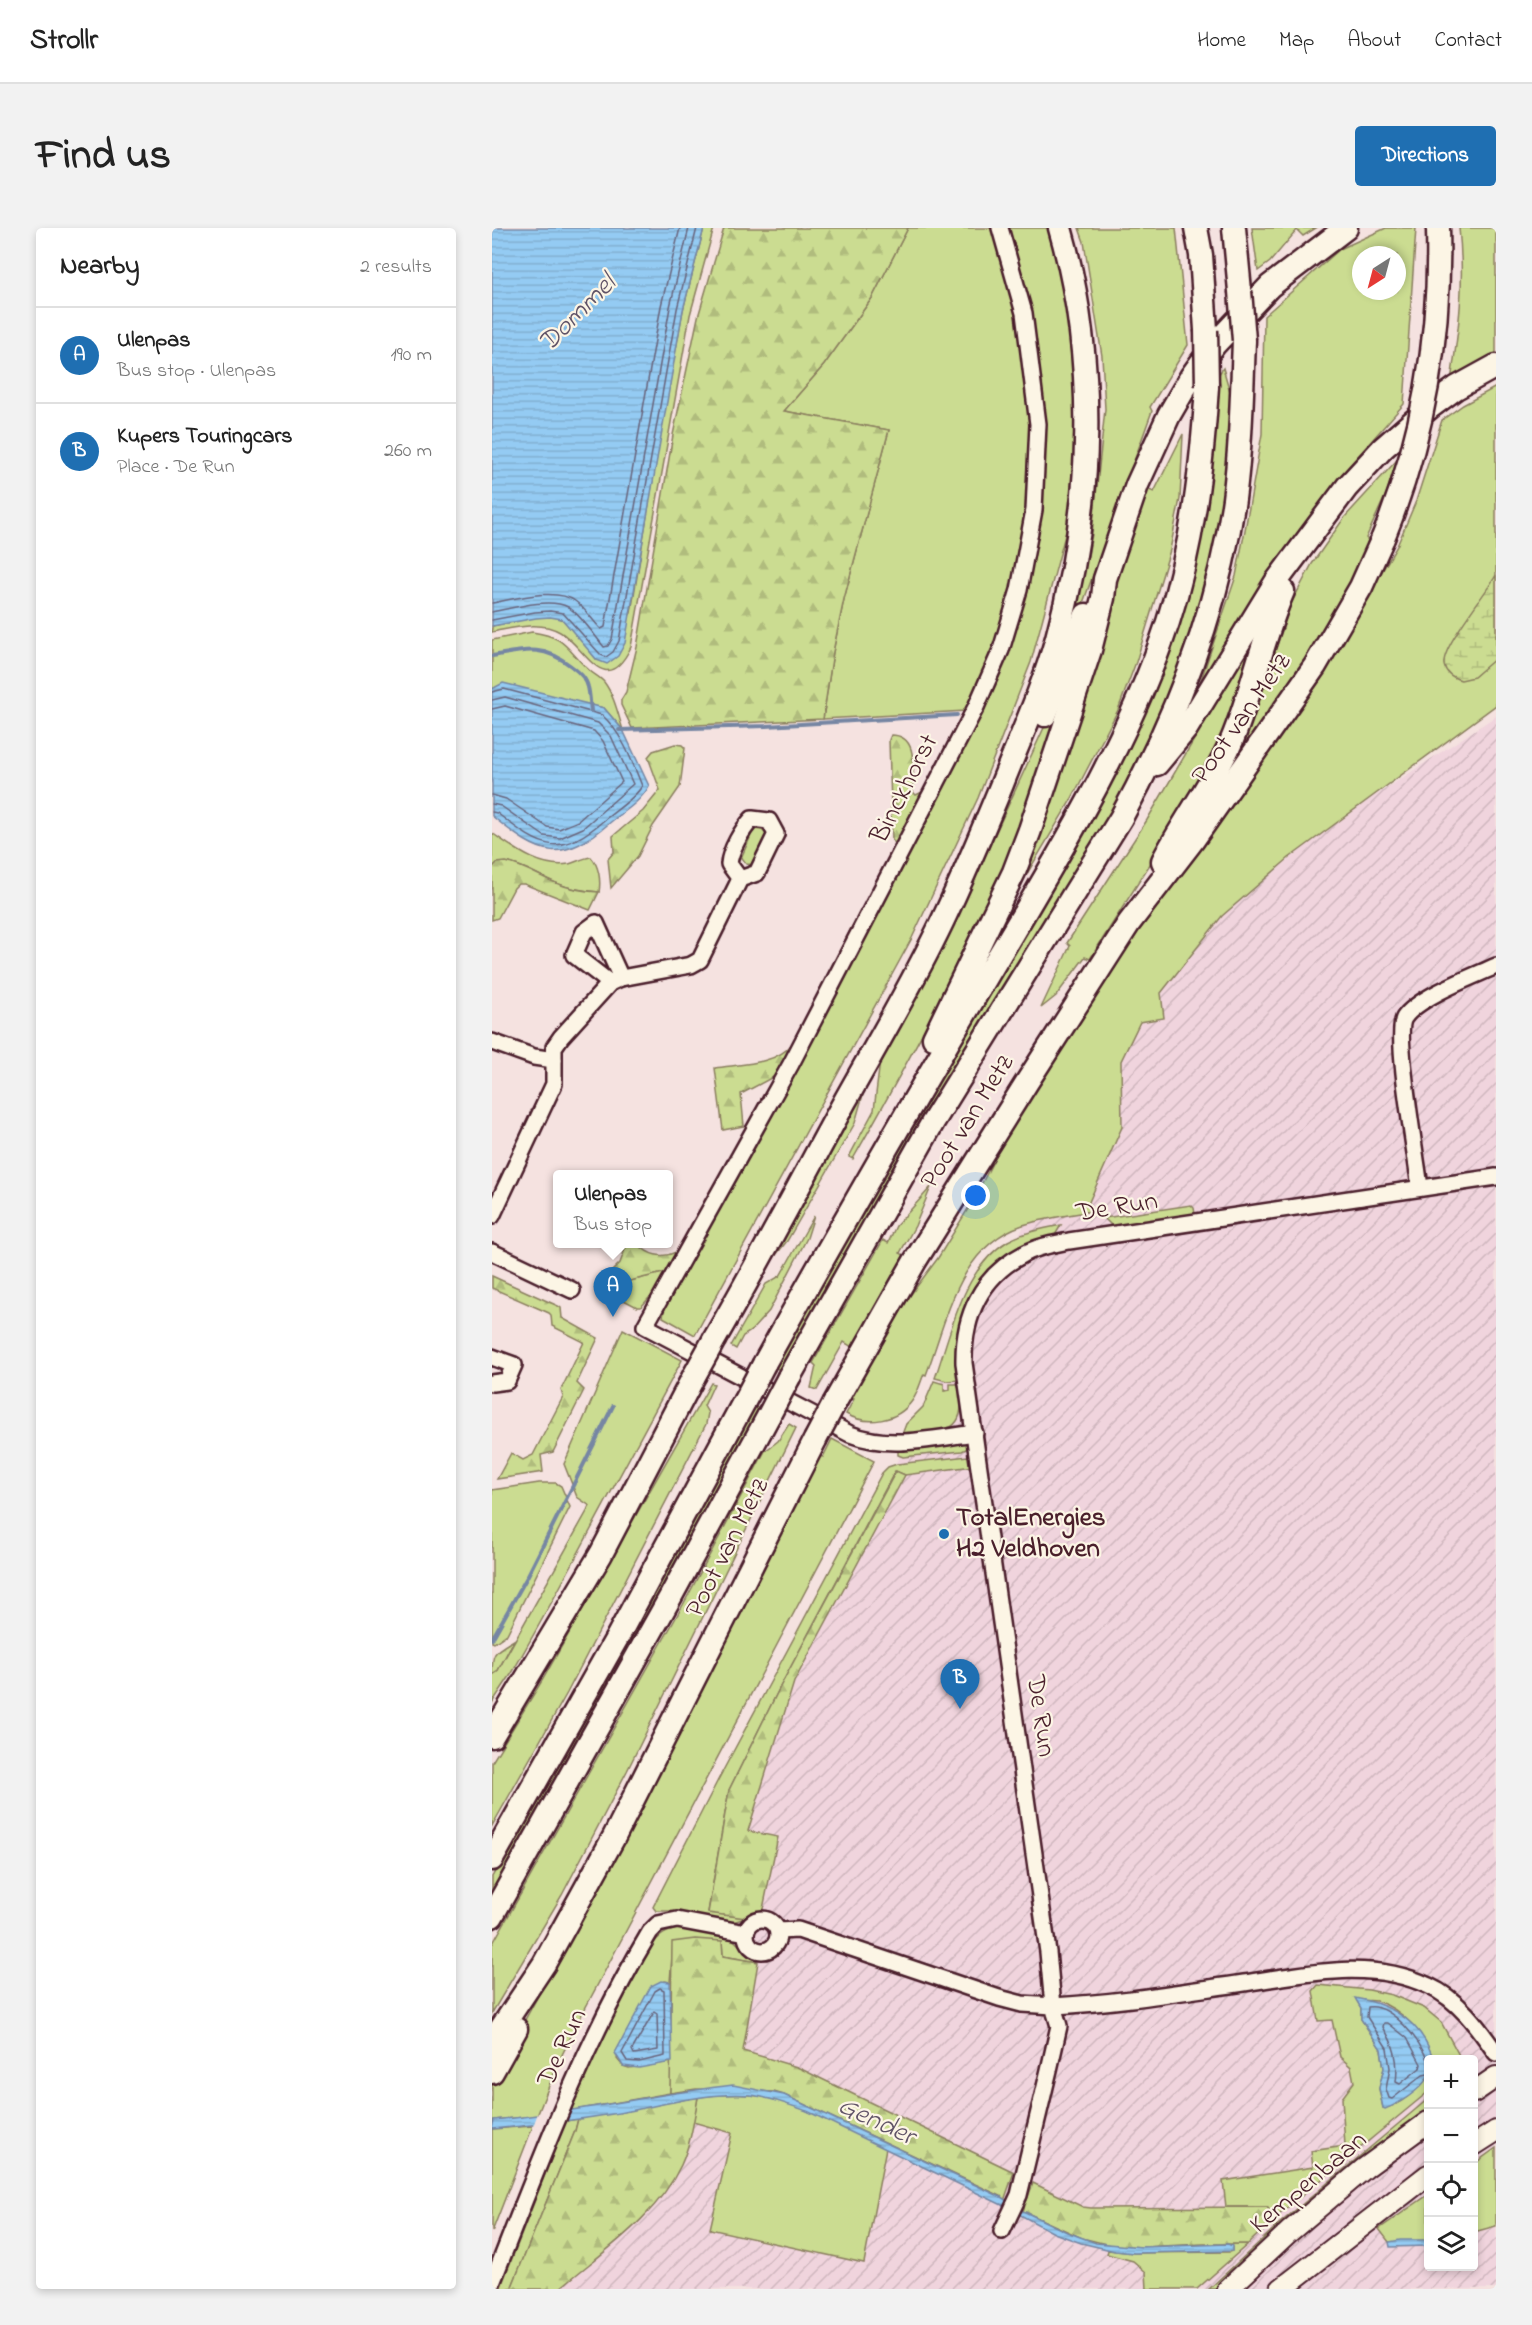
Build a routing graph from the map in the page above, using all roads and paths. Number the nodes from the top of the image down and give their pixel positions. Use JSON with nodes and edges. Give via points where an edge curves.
{"nodes":[{"id":1,"x":1000,"y":228,"type":"edge"},
{"id":2,"x":1060,"y":228,"type":"edge"},
{"id":3,"x":1196,"y":228,"type":"edge"},
{"id":4,"x":1234,"y":228,"type":"edge"},
{"id":5,"x":1346,"y":228,"type":"edge"},
{"id":6,"x":1438,"y":228,"type":"edge"},
{"id":7,"x":1496,"y":366,"type":"edge"},
{"id":8,"x":1306,"y":543,"type":"junction"},
{"id":9,"x":1105,"y":579,"type":"junction"},
{"id":10,"x":1136,"y":791,"type":"junction"},
{"id":11,"x":970,"y":862,"type":"junction"},
{"id":12,"x":740,"y":879,"type":"dead end"},
{"id":13,"x":1130,"y":923,"type":"junction"},
{"id":14,"x":1496,"y":966,"type":"edge"},
{"id":15,"x":492,"y":1041,"type":"edge"},
{"id":16,"x":554,"y":1060,"type":"junction"},
{"id":17,"x":901,"y":1124,"type":"junction"},
{"id":18,"x":1496,"y":1177,"type":"edge"},
{"id":19,"x":1420,"y":1188,"type":"junction"},
{"id":20,"x":492,"y":1216,"type":"edge"},
{"id":21,"x":492,"y":1252,"type":"edge"},
{"id":22,"x":572,"y":1290,"type":"dead end"},
{"id":23,"x":492,"y":1357,"type":"edge"},
{"id":24,"x":492,"y":1383,"type":"edge"},
{"id":25,"x":975,"y":1432,"type":"junction"},
{"id":26,"x":510,"y":1708,"type":"junction"},
{"id":27,"x":492,"y":1725,"type":"edge"},
{"id":28,"x":492,"y":1736,"type":"edge"},
{"id":29,"x":492,"y":1859,"type":"edge"},
{"id":30,"x":492,"y":1916,"type":"edge"},
{"id":31,"x":778,"y":1931,"type":"junction"},
{"id":32,"x":746,"y":1933,"type":"junction"},
{"id":33,"x":544,"y":1964,"type":"junction"},
{"id":34,"x":1053,"y":2006,"type":"junction"},
{"id":35,"x":492,"y":2042,"type":"edge"},
{"id":36,"x":1496,"y":2053,"type":"edge"},
{"id":37,"x":492,"y":2072,"type":"edge"},
{"id":38,"x":1496,"y":2077,"type":"edge"},
{"id":39,"x":1478,"y":2089,"type":"edge"},
{"id":40,"x":1424,"y":2125,"type":"edge"},
{"id":41,"x":1496,"y":2131,"type":"edge"},
{"id":42,"x":1478,"y":2142,"type":"edge"},
{"id":43,"x":1424,"y":2178,"type":"edge"},
{"id":44,"x":1002,"y":2231,"type":"dead end"},
{"id":45,"x":492,"y":2283,"type":"edge"},
{"id":46,"x":1228,"y":2289,"type":"edge"},
{"id":47,"x":1281,"y":2289,"type":"edge"}],
"edges":[{"from":1,"to":25,"type":"street","name":"Binckhorst","via":[[1024,313],[1038,424],[1034,510],[1019,590],[1001,650],[976,708],[791,1064],[645,1326],[867,1441],[894,1443]]},
{"from":2,"to":11,"type":"highway","via":[[1077,304],[1084,360],[1086,413],[1078,532],[1068,591],[1041,687]]},
{"from":3,"to":17,"type":"highway","name":"Poot van Metz","bridge":true,"via":[[1206,330],[1202,464],[1197,504],[1169,620],[1131,719]]},
{"from":4,"to":10,"type":"highway","name":"Poot van Metz","bridge":true,"via":[[1244,340],[1238,465],[1228,534],[1185,683]]},
{"from":5,"to":9,"type":"highway","via":[[1270,286],[1214,345],[1191,377],[1137,485]]},
{"from":6,"to":13,"type":"highway","name":"Poot van Metz","bridge":true,"via":[[1437,313],[1431,372],[1408,470],[1383,538],[1361,587],[1315,666]]},
{"from":7,"to":8,"type":"highway","via":[[1456,388],[1383,448],[1347,487]]},
{"from":8,"to":10,"type":"highway","via":[[1276,582],[1186,729]]},
{"from":8,"to":13,"type":"highway","via":[[1274,611],[1230,744]]},
{"from":9,"to":11,"type":"highway","via":[[1094,596],[1038,730]]},
{"from":9,"to":17,"type":"highway","via":[[1090,650],[1030,831],[915,1078]]},
{"from":10,"to":30,"type":"highway","name":"Poot van Metz","bridge":true,"via":[[933,1122]]},
{"from":11,"to":26,"type":"highway","bridge":true,"via":[[899,1004],[694,1376],[601,1554]]},
{"from":12,"to":16,"type":"street","via":[[700,960],[615,981],[561,1037],[554,1047]]},
{"from":13,"to":33,"type":"highway","name":"Poot van Metz","bridge":true,"via":[[921,1251],[835,1401],[614,1837]]},
{"from":14,"to":19,"type":"street","via":[[1421,1002],[1403,1019],[1400,1044]]},
{"from":15,"to":16,"type":"street"},
{"from":16,"to":20,"type":"street","via":[[554,1084]]},
{"from":17,"to":29,"type":"highway","name":"Poot van Metz","bridge":true,"via":[[849,1210]]},
{"from":18,"to":19,"type":"street","name":"De Run"},
{"from":19,"to":25,"type":"street","name":"De Run","via":[[1070,1240],[1023,1254],[987,1284],[969,1316],[964,1363]]},
{"from":21,"to":22,"type":"street"},
{"from":23,"to":24,"type":"street","via":[[514,1365],[507,1381]]},
{"from":25,"to":34,"type":"street","name":"De Run"},
{"from":26,"to":27,"type":"highway"},
{"from":26,"to":28,"type":"highway"},
{"from":31,"to":32,"type":"street","via":[[768,1920],[761,1919],[754,1921]]},
{"from":31,"to":32,"type":"street","via":[[773,1948],[765,1951],[750,1946]]},
{"from":31,"to":34,"type":"street","via":[[798,1930],[999,1998]]},
{"from":32,"to":45,"type":"street","name":"De Run","via":[[677,1920],[658,1924],[645,1940],[591,2041]]},
{"from":33,"to":35,"type":"highway","name":"Poot van Metz"},
{"from":33,"to":37,"type":"highway"},
{"from":34,"to":36,"type":"street","via":[[1315,1973],[1379,1970],[1443,1994],[1472,2019]]},
{"from":34,"to":44,"type":"street","name":"De Run","via":[[1059,2026],[1017,2201]]},
{"from":38,"to":39,"type":"main road"},
{"from":40,"to":46,"type":"main road","name":"Kempenbaan","via":[[1365,2168]]},
{"from":41,"to":42,"type":"main road"},
{"from":43,"to":47,"type":"main road"}]}
